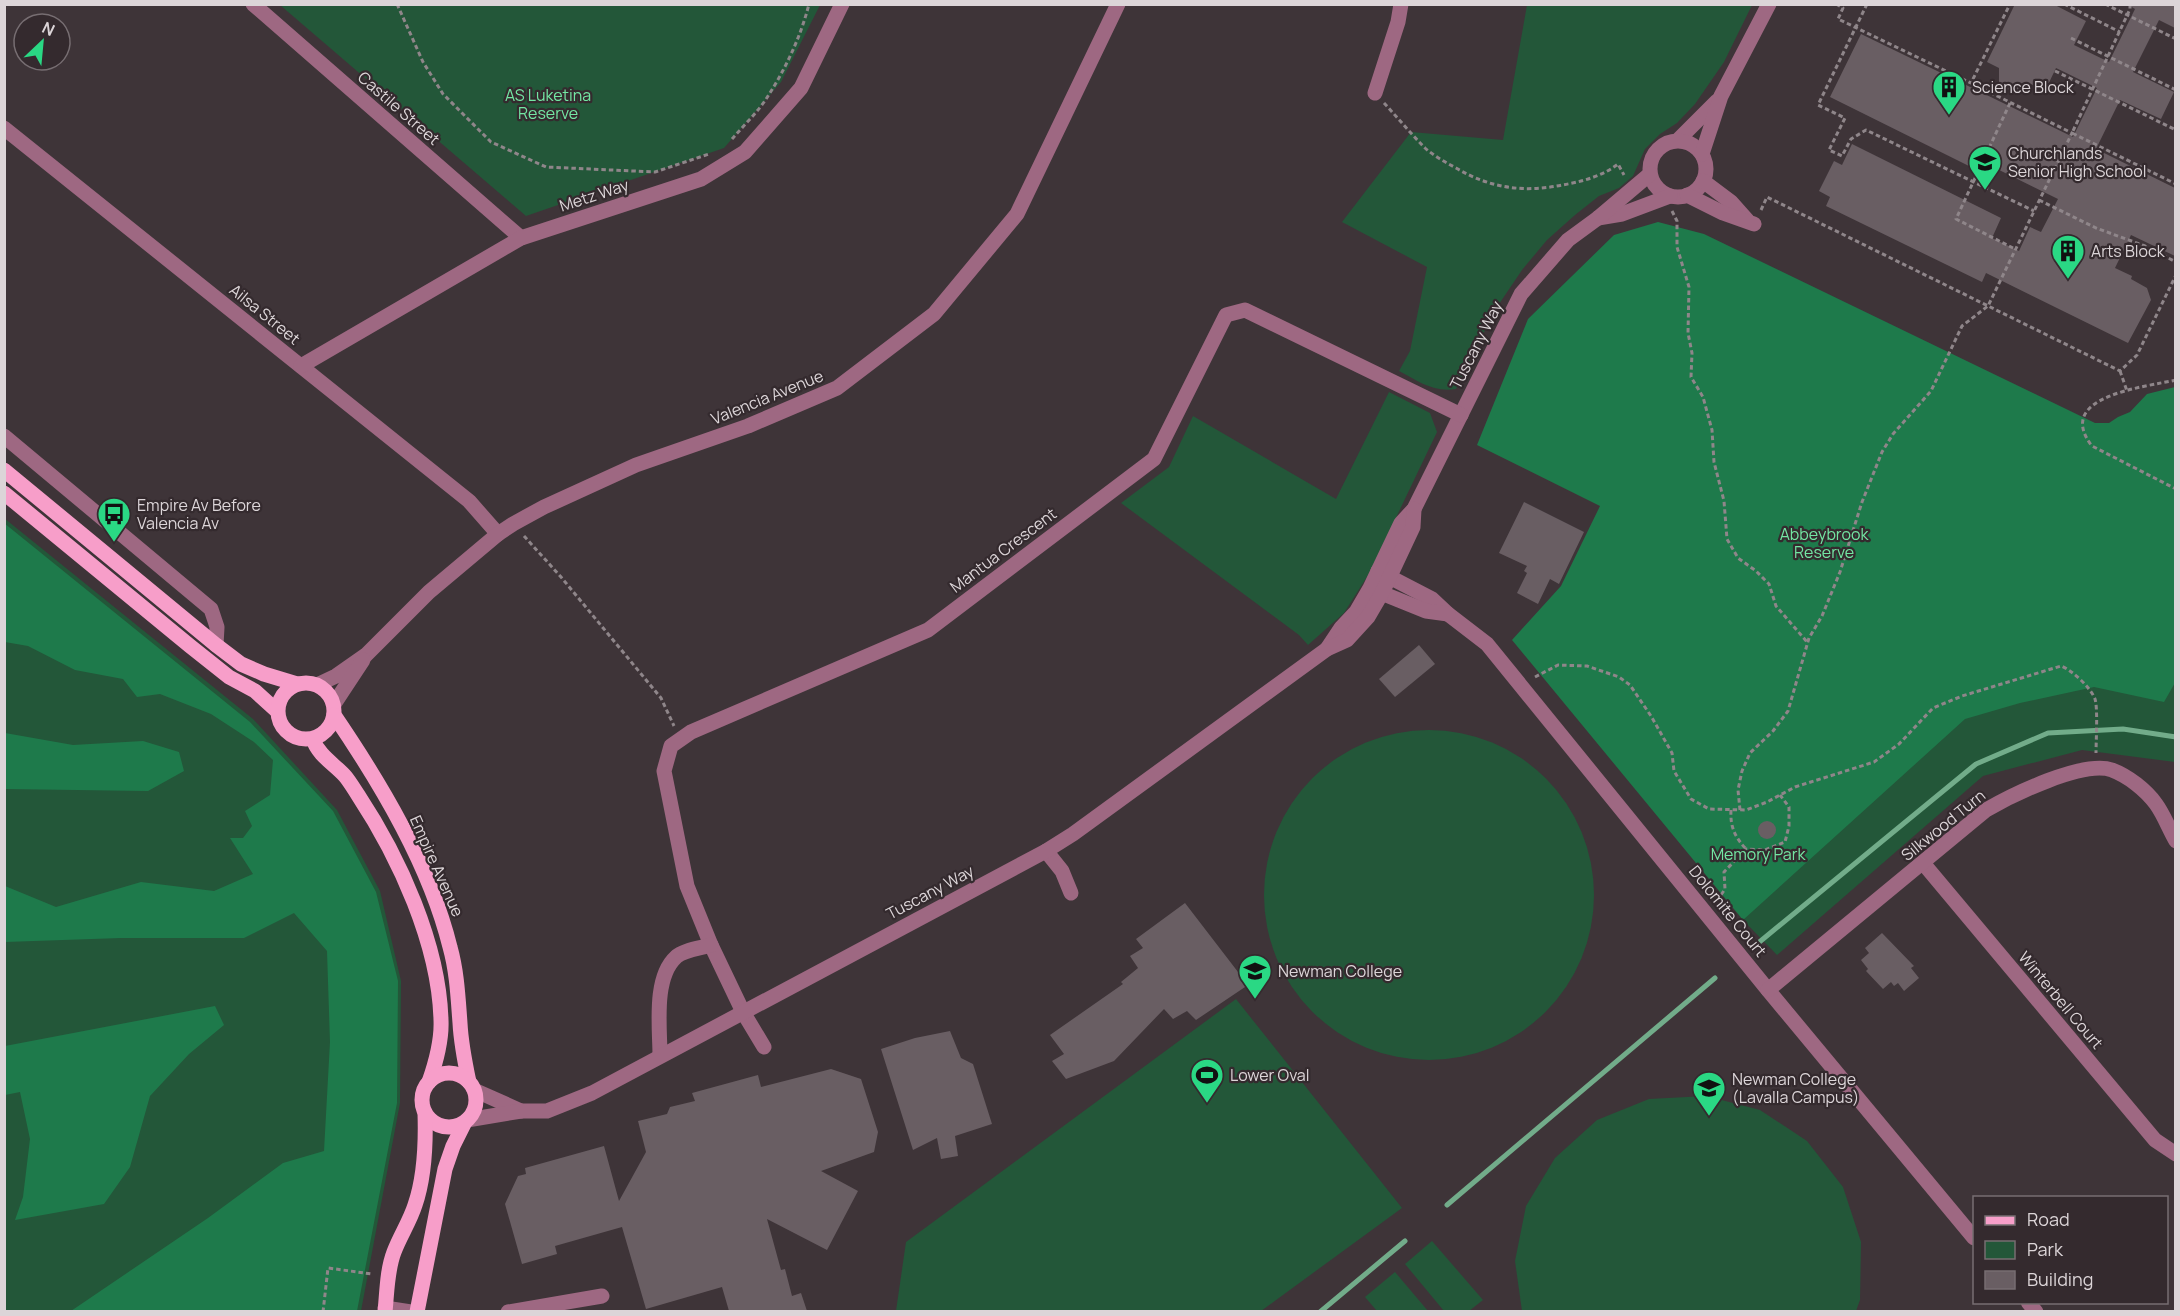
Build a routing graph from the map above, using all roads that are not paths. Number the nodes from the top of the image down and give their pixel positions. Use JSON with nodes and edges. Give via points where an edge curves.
{"nodes":[{"id":1,"x":253,"y":4,"type":"edge"},
{"id":2,"x":842,"y":4,"type":"edge"},
{"id":3,"x":1118,"y":4,"type":"edge"},
{"id":4,"x":1401,"y":4,"type":"edge"},
{"id":5,"x":1769,"y":4,"type":"edge"},
{"id":6,"x":1375,"y":93,"type":"road end"},
{"id":7,"x":1721,"y":96,"type":"junction"},
{"id":8,"x":4,"y":128,"type":"edge"},
{"id":9,"x":1678,"y":140,"type":"junction"},
{"id":10,"x":1702,"y":154,"type":"junction"},
{"id":11,"x":1650,"y":174,"type":"junction"},
{"id":12,"x":1703,"y":180,"type":"junction"},
{"id":13,"x":1687,"y":195,"type":"junction"},
{"id":14,"x":1671,"y":204,"type":"junction"},
{"id":15,"x":1599,"y":218,"type":"junction"},
{"id":16,"x":522,"y":238,"type":"junction"},
{"id":17,"x":301,"y":366,"type":"junction"},
{"id":18,"x":1461,"y":415,"type":"junction"},
{"id":19,"x":4,"y":436,"type":"edge"},
{"id":20,"x":4,"y":470,"type":"edge"},
{"id":21,"x":4,"y":492,"type":"edge"},
{"id":22,"x":498,"y":534,"type":"junction"},
{"id":23,"x":1384,"y":574,"type":"junction"},
{"id":24,"x":1376,"y":591,"type":"junction"},
{"id":25,"x":1448,"y":614,"type":"junction"},
{"id":26,"x":216,"y":645,"type":"junction"},
{"id":27,"x":366,"y":655,"type":"junction"},
{"id":28,"x":297,"y":684,"type":"junction"},
{"id":29,"x":317,"y":685,"type":"junction"},
{"id":30,"x":334,"y":710,"type":"junction"},
{"id":31,"x":277,"y":711,"type":"junction"},
{"id":32,"x":313,"y":739,"type":"junction"},
{"id":33,"x":2175,"y":841,"type":"edge"},
{"id":34,"x":1047,"y":851,"type":"junction"},
{"id":35,"x":1923,"y":863,"type":"junction"},
{"id":36,"x":1071,"y":893,"type":"dead end"},
{"id":37,"x":711,"y":945,"type":"junction"},
{"id":38,"x":1768,"y":990,"type":"junction"},
{"id":39,"x":743,"y":1012,"type":"junction"},
{"id":40,"x":764,"y":1047,"type":"dead end"},
{"id":41,"x":660,"y":1056,"type":"junction"},
{"id":42,"x":429,"y":1082,"type":"junction"},
{"id":43,"x":471,"y":1086,"type":"junction"},
{"id":44,"x":521,"y":1111,"type":"junction"},
{"id":45,"x":425,"y":1113,"type":"junction"},
{"id":46,"x":466,"y":1121,"type":"junction"},
{"id":47,"x":2175,"y":1154,"type":"edge"},
{"id":48,"x":1973,"y":1237,"type":"edge"},
{"id":49,"x":602,"y":1296,"type":"dead end"},
{"id":50,"x":385,"y":1310,"type":"edge"},
{"id":51,"x":411,"y":1311,"type":"edge"},
{"id":52,"x":417,"y":1311,"type":"edge"},
{"id":53,"x":508,"y":1311,"type":"edge"}],
"edges":[{"from":1,"to":16,"type":"street","name":"Castile Street"},
{"from":2,"to":16,"type":"street","name":"Metz Way","via":[[801,88],[745,152],[701,179]]},
{"from":3,"to":22,"type":"street","name":"Valencia Avenue","via":[[1017,214],[934,314],[837,388],[748,426],[636,465],[544,507]]},
{"from":4,"to":6,"type":"street"},
{"from":5,"to":7,"type":"street"},
{"from":7,"to":9,"type":"street"},
{"from":7,"to":10,"type":"street"},
{"from":8,"to":17,"type":"street","name":"Ailsa Street"},
{"from":9,"to":10,"type":"street"},
{"from":9,"to":11,"type":"street","via":[[1660,146],[1654,153]]},
{"from":10,"to":12,"type":"street"},
{"from":11,"to":14,"type":"street"},
{"from":11,"to":15,"type":"street","name":"Tuscany Way"},
{"from":12,"to":13,"type":"street","via":[[1696,191]]},
{"from":12,"to":13,"type":"street","via":[[1753,219],[1723,213]]},
{"from":13,"to":14,"type":"street"},
{"from":14,"to":15,"type":"street","name":"Tuscany Way"},
{"from":15,"to":18,"type":"street","name":"Tuscany Way","via":[[1568,240],[1521,294]]},
{"from":16,"to":17,"type":"street","name":"Metz Way"},
{"from":17,"to":22,"type":"street","name":"Ailsa Street","via":[[470,501]]},
{"from":18,"to":23,"type":"street","name":"Tuscany Way","via":[[1414,509],[1401,523]]},
{"from":18,"to":37,"type":"street","name":"Mantua Crescent","via":[[1245,310],[1226,315],[1154,459],[928,630],[691,732],[671,746],[664,771],[687,886]]},
{"from":19,"to":26,"type":"street","via":[[211,609],[217,627]]},
{"from":20,"to":26,"type":"main road"},
{"from":21,"to":31,"type":"main road","via":[[190,646]]},
{"from":22,"to":27,"type":"street","name":"Valencia Avenue","via":[[429,592]]},
{"from":23,"to":24,"type":"street","name":"Tuscany Way"},
{"from":23,"to":25,"type":"street","name":"Dolomite Court","via":[[1432,598]]},
{"from":24,"to":25,"type":"street","name":"Dolomite Court","via":[[1426,611]]},
{"from":24,"to":34,"type":"street","name":"Tuscany Way","via":[[1368,617],[1347,640],[1327,649]]},
{"from":25,"to":38,"type":"street","name":"Dolomite Court","via":[[1488,644]]},
{"from":26,"to":28,"type":"main road","via":[[241,664]]},
{"from":27,"to":29,"type":"street","name":"Valencia Avenue"},
{"from":27,"to":30,"type":"street","name":"Valencia Avenue"},
{"from":28,"to":29,"type":"main road"},
{"from":28,"to":31,"type":"main road","via":[[286,690]]},
{"from":29,"to":30,"type":"main road","via":[[324,689]]},
{"from":30,"to":32,"type":"main road","via":[[327,730]]},
{"from":30,"to":43,"type":"main road","name":"Empire Avenue","via":[[391,808],[438,905],[459,990],[460,1024]]},
{"from":31,"to":32,"type":"main road","via":[[288,734]]},
{"from":32,"to":42,"type":"main road","via":[[316,749],[346,778],[371,814],[420,916],[442,1021],[438,1056]]},
{"from":33,"to":35,"type":"street","name":"Silkwood Turn","via":[[2156,804],[2136,784],[2111,770],[2082,770],[2016,793],[1986,810]]},
{"from":34,"to":36,"type":"street","via":[[1062,871]]},
{"from":34,"to":39,"type":"street","name":"Tuscany Way"},
{"from":35,"to":38,"type":"street","name":"Silkwood Turn"},
{"from":35,"to":47,"type":"street","name":"Winterbell Court","via":[[2155,1140]]},
{"from":37,"to":39,"type":"street","name":"Mantua Crescent"},
{"from":37,"to":41,"type":"street","via":[[676,956],[663,975]]},
{"from":38,"to":48,"type":"street","name":"Dolomite Court"},
{"from":39,"to":40,"type":"street","name":"Mantua Crescent"},
{"from":39,"to":41,"type":"street","name":"Tuscany Way"},
{"from":41,"to":44,"type":"street","name":"Tuscany Way","via":[[547,1111]]},
{"from":42,"to":43,"type":"main road","via":[[453,1074]]},
{"from":42,"to":45,"type":"main road","via":[[422,1097]]},
{"from":43,"to":44,"type":"street","name":"Tuscany Way"},
{"from":43,"to":46,"type":"main road","via":[[476,1101],[474,1112]]},
{"from":44,"to":46,"type":"street","name":"Tuscany Way"},
{"from":45,"to":46,"type":"main road","via":[[443,1127],[455,1127]]},
{"from":45,"to":50,"type":"main road","via":[[421,1183],[416,1204],[393,1252]]},
{"from":46,"to":52,"type":"main road","via":[[445,1169]]},
{"from":49,"to":53,"type":"street"},
{"from":50,"to":51,"type":"street"}]}
